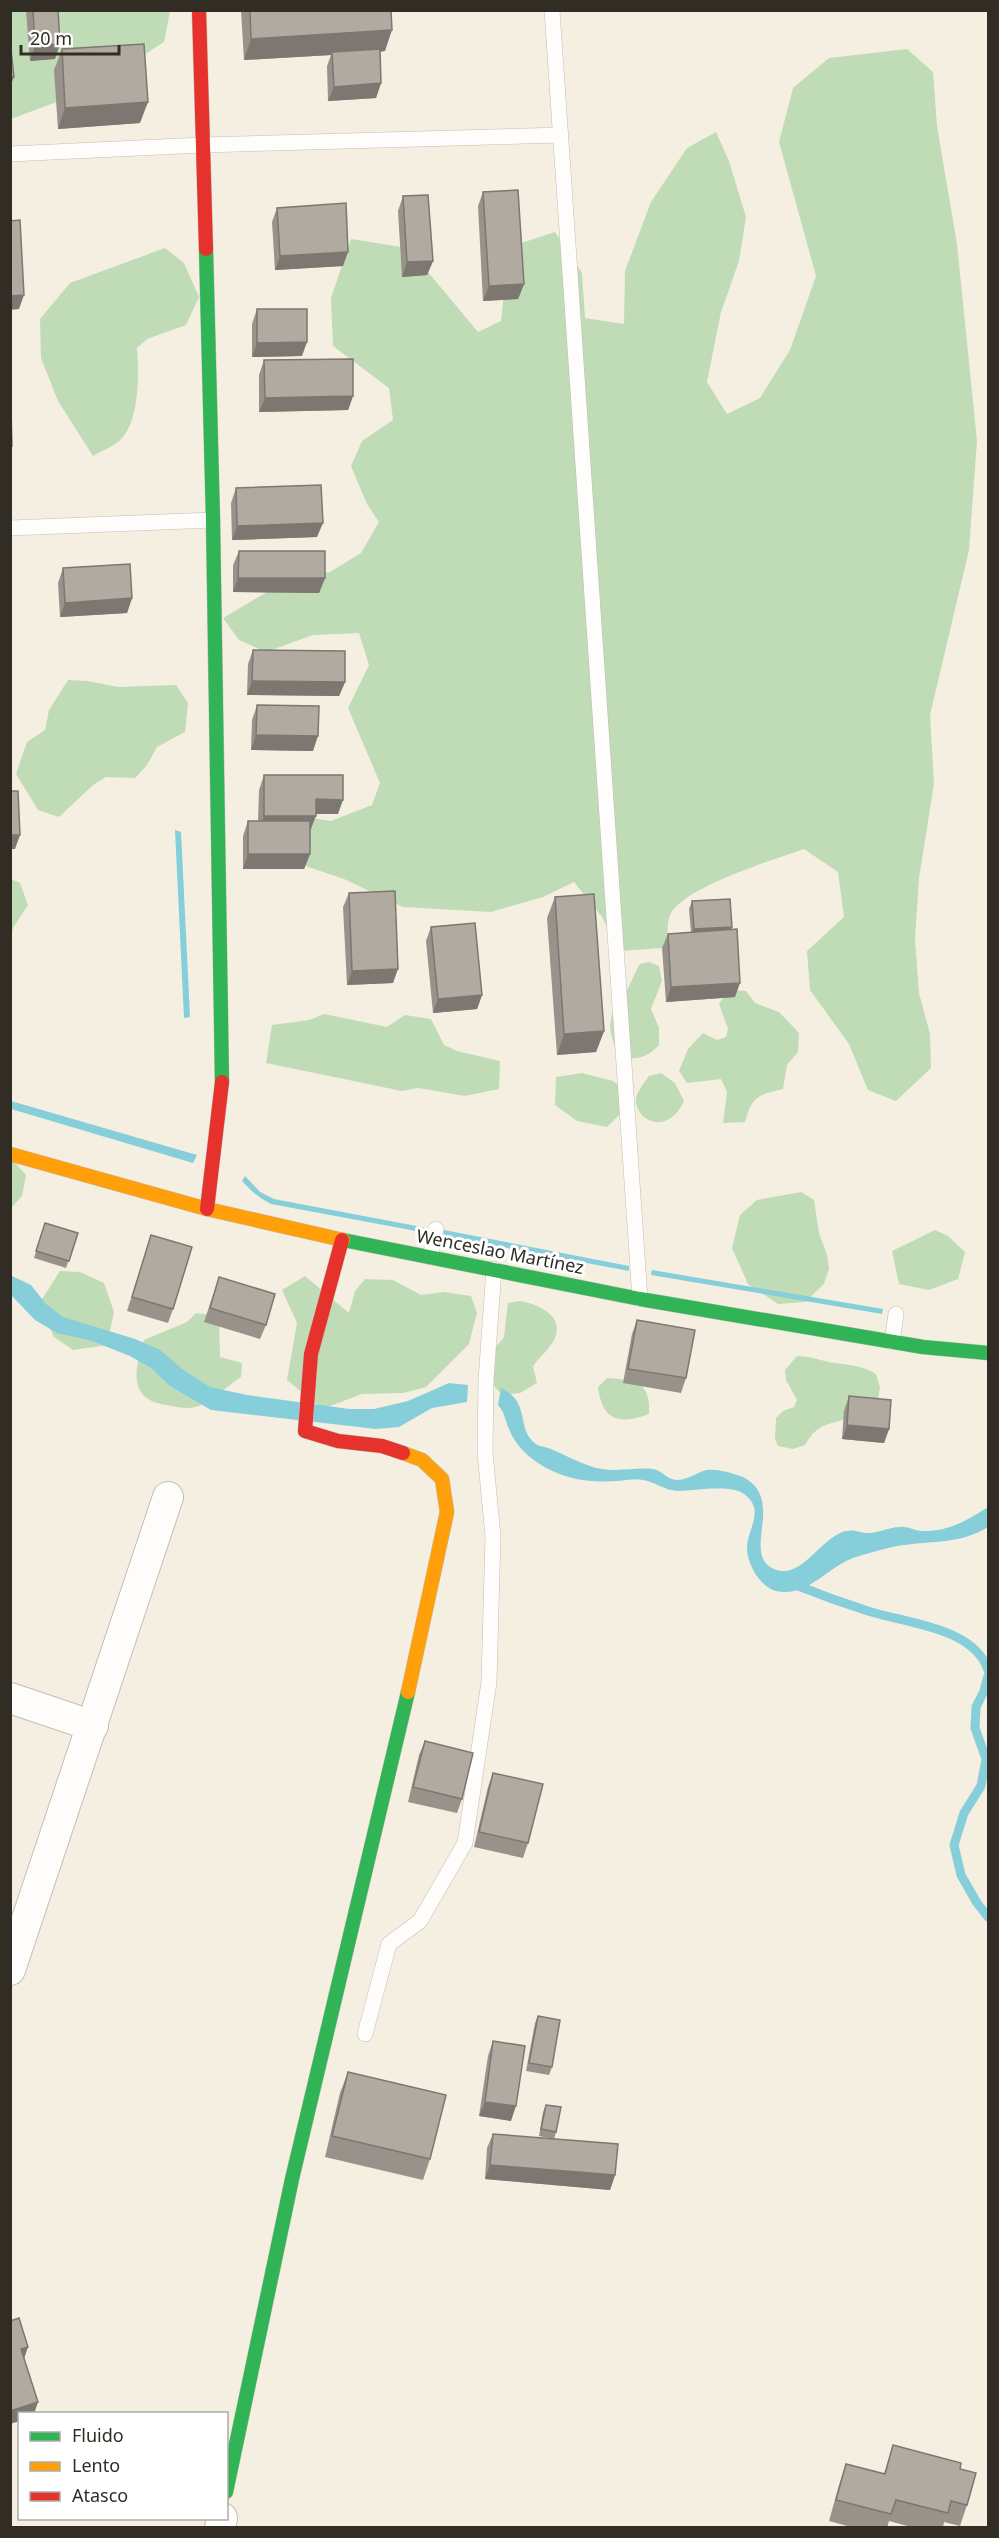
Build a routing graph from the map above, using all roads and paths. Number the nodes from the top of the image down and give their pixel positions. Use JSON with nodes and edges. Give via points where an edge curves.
{"nodes":[{"id":1,"x":199,"y":10,"type":"edge"},
{"id":2,"x":552,"y":10,"type":"edge"},
{"id":3,"x":561,"y":135,"type":"junction"},
{"id":4,"x":202,"y":145,"type":"junction"},
{"id":5,"x":10,"y":154,"type":"edge"},
{"id":6,"x":213,"y":520,"type":"junction"},
{"id":7,"x":10,"y":528,"type":"edge"},
{"id":8,"x":10,"y":1154,"type":"edge"},
{"id":9,"x":207,"y":1209,"type":"junction"},
{"id":10,"x":436,"y":1229,"type":"dead end"},
{"id":11,"x":342,"y":1240,"type":"junction"},
{"id":12,"x":430,"y":1257,"type":"junction"},
{"id":13,"x":494,"y":1269,"type":"junction"},
{"id":14,"x":640,"y":1299,"type":"junction"},
{"id":15,"x":896,"y":1314,"type":"dead end"},
{"id":16,"x":892,"y":1342,"type":"junction"},
{"id":17,"x":988,"y":1353,"type":"edge"},
{"id":18,"x":168,"y":1497,"type":"dead end"},
{"id":19,"x":10,"y":1698,"type":"edge"},
{"id":20,"x":93,"y":1726,"type":"junction"},
{"id":21,"x":10,"y":1970,"type":"edge"},
{"id":22,"x":365,"y":2034,"type":"dead end"},
{"id":23,"x":228,"y":2483,"type":"edge"}],
"edges":[{"from":1,"to":4,"type":"street"},
{"from":2,"to":3,"type":"lane"},
{"from":3,"to":4,"type":"lane"},
{"from":3,"to":14,"type":"lane"},
{"from":4,"to":5,"type":"lane"},
{"from":4,"to":6,"type":"street"},
{"from":6,"to":7,"type":"lane"},
{"from":6,"to":9,"type":"street","via":[[222,1092]]},
{"from":8,"to":9,"type":"street","name":"Wenceslao Martínez"},
{"from":9,"to":11,"type":"street","name":"Wenceslao Martínez"},
{"from":10,"to":12,"type":"lane"},
{"from":11,"to":12,"type":"street","name":"Wenceslao Martínez"},
{"from":11,"to":23,"type":"street","via":[[311,1354],[305,1431],[338,1441],[382,1446],[422,1460],[442,1479],[447,1512],[292,2179]]},
{"from":12,"to":13,"type":"street","name":"Wenceslao Martínez"},
{"from":13,"to":14,"type":"street","name":"Wenceslao Martínez"},
{"from":13,"to":22,"type":"lane","via":[[485,1453],[493,1536],[489,1682],[465,1844],[420,1921],[389,1944]]},
{"from":14,"to":16,"type":"street","name":"Wenceslao Martínez"},
{"from":15,"to":16,"type":"lane"},
{"from":16,"to":17,"type":"street","name":"Wenceslao Martínez"},
{"from":18,"to":20,"type":"street"},
{"from":19,"to":20,"type":"street"},
{"from":20,"to":21,"type":"street"}]}
